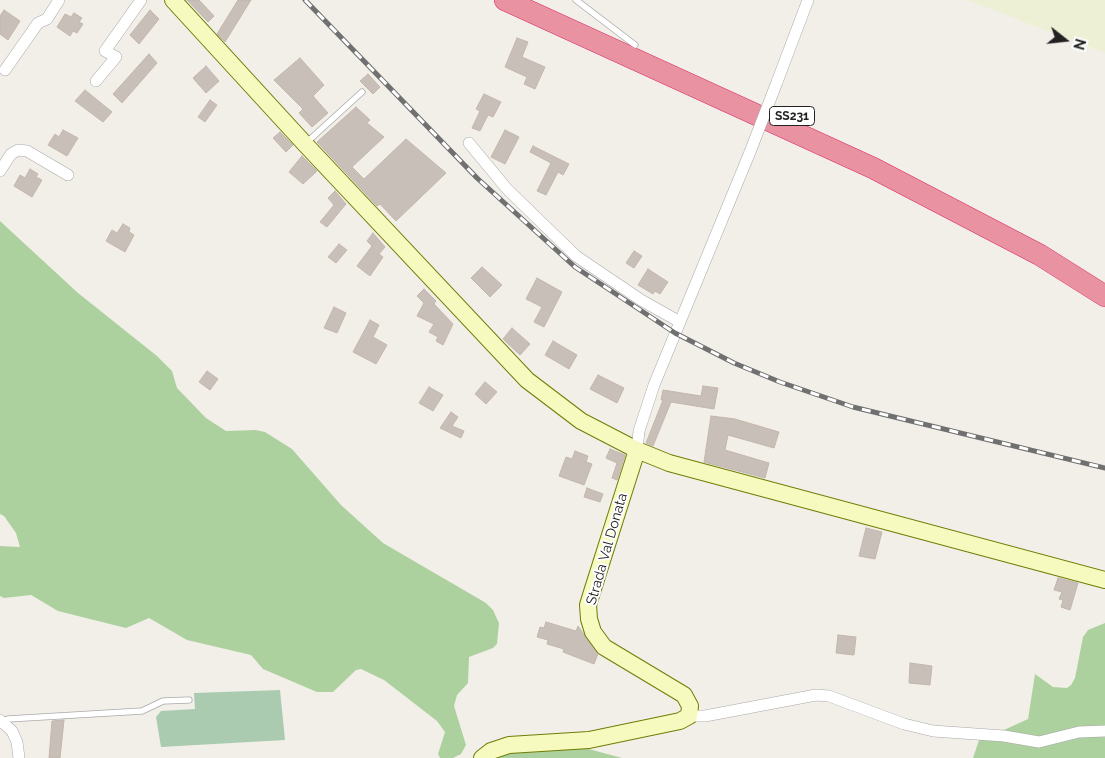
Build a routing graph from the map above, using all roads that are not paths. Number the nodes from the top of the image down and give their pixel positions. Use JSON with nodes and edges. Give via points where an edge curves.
{"nodes":[{"id":1,"x":59,"y":0,"type":"edge"},
{"id":2,"x":141,"y":0,"type":"edge"},
{"id":3,"x":173,"y":0,"type":"edge"},
{"id":4,"x":505,"y":0,"type":"edge"},
{"id":5,"x":533,"y":0,"type":"edge"},
{"id":6,"x":576,"y":0,"type":"edge"},
{"id":7,"x":808,"y":0,"type":"edge"},
{"id":8,"x":634,"y":45,"type":"junction"},
{"id":9,"x":5,"y":70,"type":"dead end"},
{"id":10,"x":96,"y":81,"type":"dead end"},
{"id":11,"x":362,"y":92,"type":"dead end"},
{"id":12,"x":469,"y":143,"type":"dead end"},
{"id":13,"x":304,"y":144,"type":"junction"},
{"id":14,"x":0,"y":170,"type":"edge"},
{"id":15,"x":68,"y":175,"type":"dead end"},
{"id":16,"x":1105,"y":282,"type":"edge"},
{"id":17,"x":1105,"y":296,"type":"edge"},
{"id":18,"x":680,"y":322,"type":"junction"},
{"id":19,"x":637,"y":450,"type":"junction"},
{"id":20,"x":1105,"y":580,"type":"edge"},
{"id":21,"x":189,"y":700,"type":"dead end"},
{"id":22,"x":688,"y":716,"type":"junction"},
{"id":23,"x":1,"y":721,"type":"edge"},
{"id":24,"x":1105,"y":731,"type":"edge"},
{"id":25,"x":19,"y":758,"type":"edge"},
{"id":26,"x":482,"y":758,"type":"edge"}],
"edges":[{"from":1,"to":9,"type":"street","via":[[47,19],[38,23]]},
{"from":2,"to":10,"type":"street","via":[[105,51],[116,57]]},
{"from":3,"to":13,"type":"main road"},
{"from":4,"to":17,"type":"highway","number":"SS231","via":[[873,168],[1040,255]]},
{"from":5,"to":8,"type":"highway","number":"SS231"},
{"from":6,"to":8,"type":"lane"},
{"from":7,"to":18,"type":"street","bridge":true},
{"from":8,"to":16,"type":"highway","number":"SS231","via":[[879,156],[1046,244]]},
{"from":11,"to":13,"type":"lane"},
{"from":12,"to":18,"type":"street","via":[[507,189],[576,256]]},
{"from":13,"to":19,"type":"main road","via":[[527,380],[582,421]]},
{"from":14,"to":15,"type":"street","via":[[10,154],[18,150],[27,151]]},
{"from":18,"to":19,"type":"street","via":[[654,385],[639,431]]},
{"from":19,"to":20,"type":"main road","via":[[722,478]]},
{"from":19,"to":22,"type":"main road","name":"Strada Val Donata","via":[[588,606],[589,619],[593,632],[604,647],[684,695],[690,706]]},
{"from":21,"to":23,"type":"lane","via":[[163,702],[142,711]]},
{"from":22,"to":24,"type":"street","via":[[705,716],[816,695],[829,696],[904,724],[933,731],[1039,742],[1079,732]]},
{"from":22,"to":26,"type":"main road","via":[[680,721],[589,740],[509,745]]},
{"from":23,"to":25,"type":"street","via":[[17,742]]}]}
